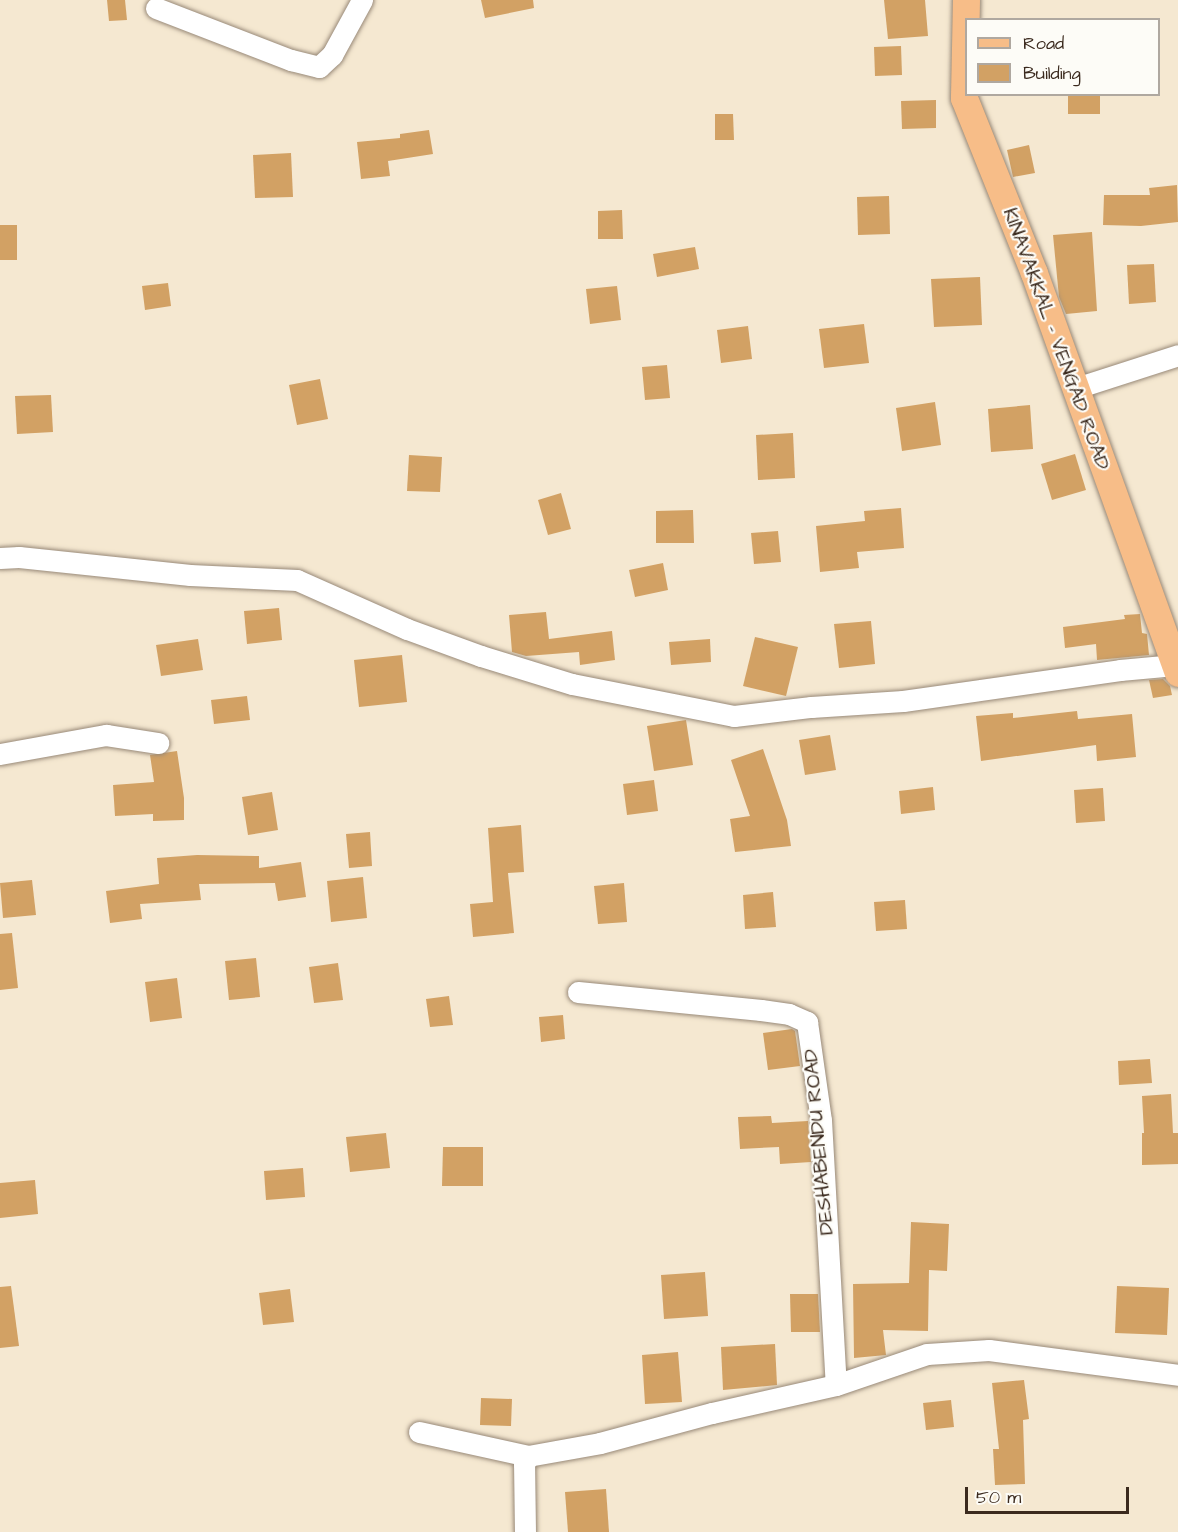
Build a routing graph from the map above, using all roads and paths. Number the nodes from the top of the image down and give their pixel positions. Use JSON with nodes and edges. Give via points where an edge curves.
{"nodes":[{"id":1,"x":362,"y":0,"type":"edge"},
{"id":2,"x":966,"y":0,"type":"edge"},
{"id":3,"x":156,"y":8,"type":"dead end"},
{"id":4,"x":966,"y":18,"type":"edge"},
{"id":5,"x":965,"y":49,"type":"edge"},
{"id":6,"x":1178,"y":355,"type":"edge"},
{"id":7,"x":1076,"y":388,"type":"junction"},
{"id":8,"x":0,"y":558,"type":"edge"},
{"id":9,"x":1177,"y":669,"type":"edge"},
{"id":10,"x":158,"y":743,"type":"dead end"},
{"id":11,"x":0,"y":754,"type":"edge"},
{"id":12,"x":578,"y":992,"type":"dead end"},
{"id":13,"x":1178,"y":1375,"type":"edge"},
{"id":14,"x":836,"y":1385,"type":"junction"},
{"id":15,"x":419,"y":1432,"type":"dead end"},
{"id":16,"x":528,"y":1456,"type":"junction"},
{"id":17,"x":525,"y":1532,"type":"edge"}],
"edges":[{"from":1,"to":3,"type":"street","via":[[332,55],[319,67]]},
{"from":2,"to":4,"type":"main road","name":"KINAVAKKAL - VENGAD ROAD"},
{"from":5,"to":7,"type":"main road","name":"KINAVAKKAL - VENGAD ROAD","via":[[964,98]]},
{"from":6,"to":7,"type":"street"},
{"from":7,"to":9,"type":"main road","name":"KINAVAKKAL - VENGAD ROAD"},
{"from":8,"to":9,"type":"street","via":[[19,556],[190,575],[297,580],[407,629],[481,656],[572,684],[734,716],[811,706],[903,701],[1120,670]]},
{"from":10,"to":11,"type":"street","via":[[106,735]]},
{"from":12,"to":14,"type":"street","name":"DESHABENDU ROAD","via":[[761,1010],[789,1014],[807,1022],[821,1120]]},
{"from":13,"to":14,"type":"street","via":[[989,1350],[927,1354]]},
{"from":14,"to":16,"type":"street","via":[[600,1443]]},
{"from":15,"to":16,"type":"street"},
{"from":16,"to":17,"type":"street","via":[[524,1464]]}]}
